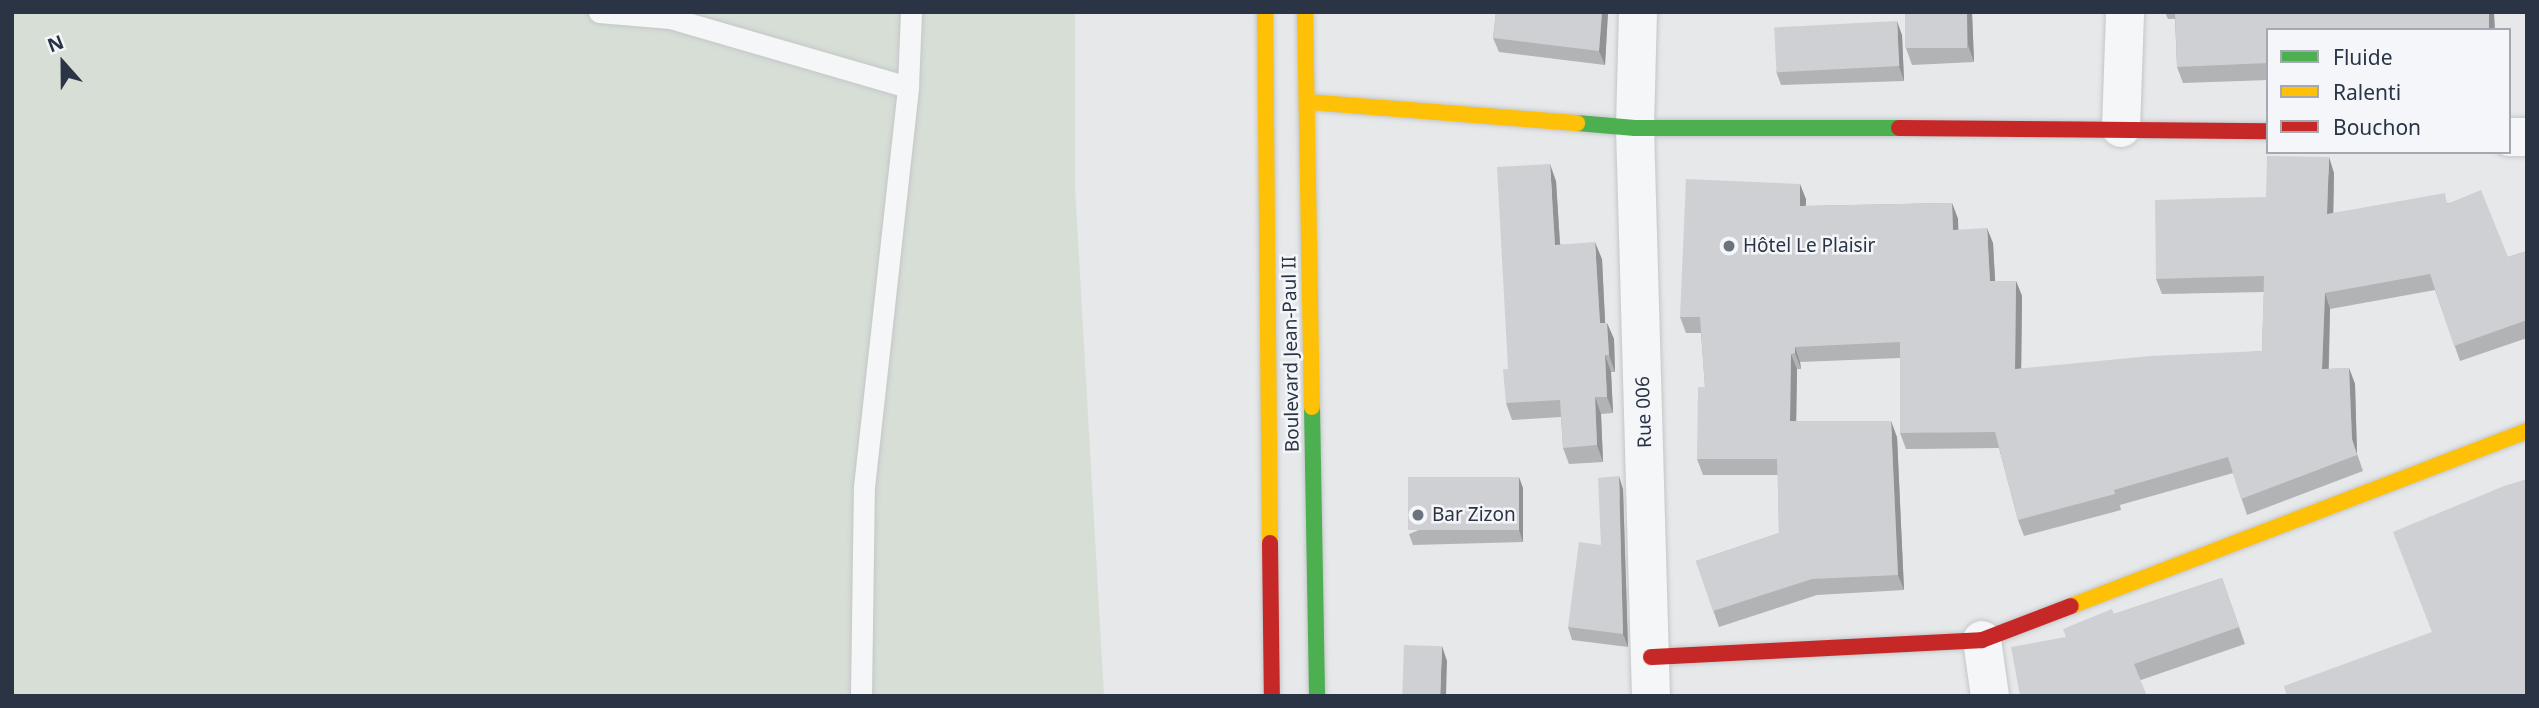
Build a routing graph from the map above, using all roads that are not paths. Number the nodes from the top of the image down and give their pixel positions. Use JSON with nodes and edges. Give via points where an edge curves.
{"nodes":[{"id":1,"x":599,"y":12,"type":"edge"},
{"id":2,"x":911,"y":12,"type":"edge"},
{"id":3,"x":1265,"y":12,"type":"edge"},
{"id":4,"x":1305,"y":12,"type":"edge"},
{"id":5,"x":1638,"y":12,"type":"edge"},
{"id":6,"x":2125,"y":12,"type":"edge"},
{"id":7,"x":908,"y":87,"type":"junction"},
{"id":8,"x":1308,"y":102,"type":"junction"},
{"id":9,"x":1636,"y":128,"type":"junction"},
{"id":10,"x":2121,"y":128,"type":"junction"},
{"id":11,"x":2266,"y":131,"type":"edge"},
{"id":12,"x":2527,"y":431,"type":"edge"},
{"id":13,"x":1982,"y":640,"type":"junction"},
{"id":14,"x":1651,"y":657,"type":"junction"},
{"id":15,"x":861,"y":696,"type":"edge"},
{"id":16,"x":1272,"y":696,"type":"edge"},
{"id":17,"x":1317,"y":696,"type":"edge"},
{"id":18,"x":1651,"y":696,"type":"edge"},
{"id":19,"x":1990,"y":696,"type":"edge"}],
"edges":[{"from":1,"to":7,"type":"lane","via":[[670,18]]},
{"from":2,"to":7,"type":"lane"},
{"from":3,"to":16,"type":"street","name":"Boulevard Jean-Paul II"},
{"from":4,"to":8,"type":"street","name":"Boulevard Jean-Paul II"},
{"from":5,"to":9,"type":"street","name":"Rue 006"},
{"from":6,"to":10,"type":"street"},
{"from":7,"to":15,"type":"lane","via":[[864,487]]},
{"from":8,"to":9,"type":"street"},
{"from":8,"to":17,"type":"street","name":"Boulevard Jean-Paul II"},
{"from":9,"to":10,"type":"street"},
{"from":9,"to":14,"type":"street","name":"Rue 006"},
{"from":10,"to":11,"type":"street"},
{"from":12,"to":13,"type":"street"},
{"from":13,"to":14,"type":"street"},
{"from":13,"to":19,"type":"street"},
{"from":14,"to":18,"type":"street","name":"Rue 006"}]}
